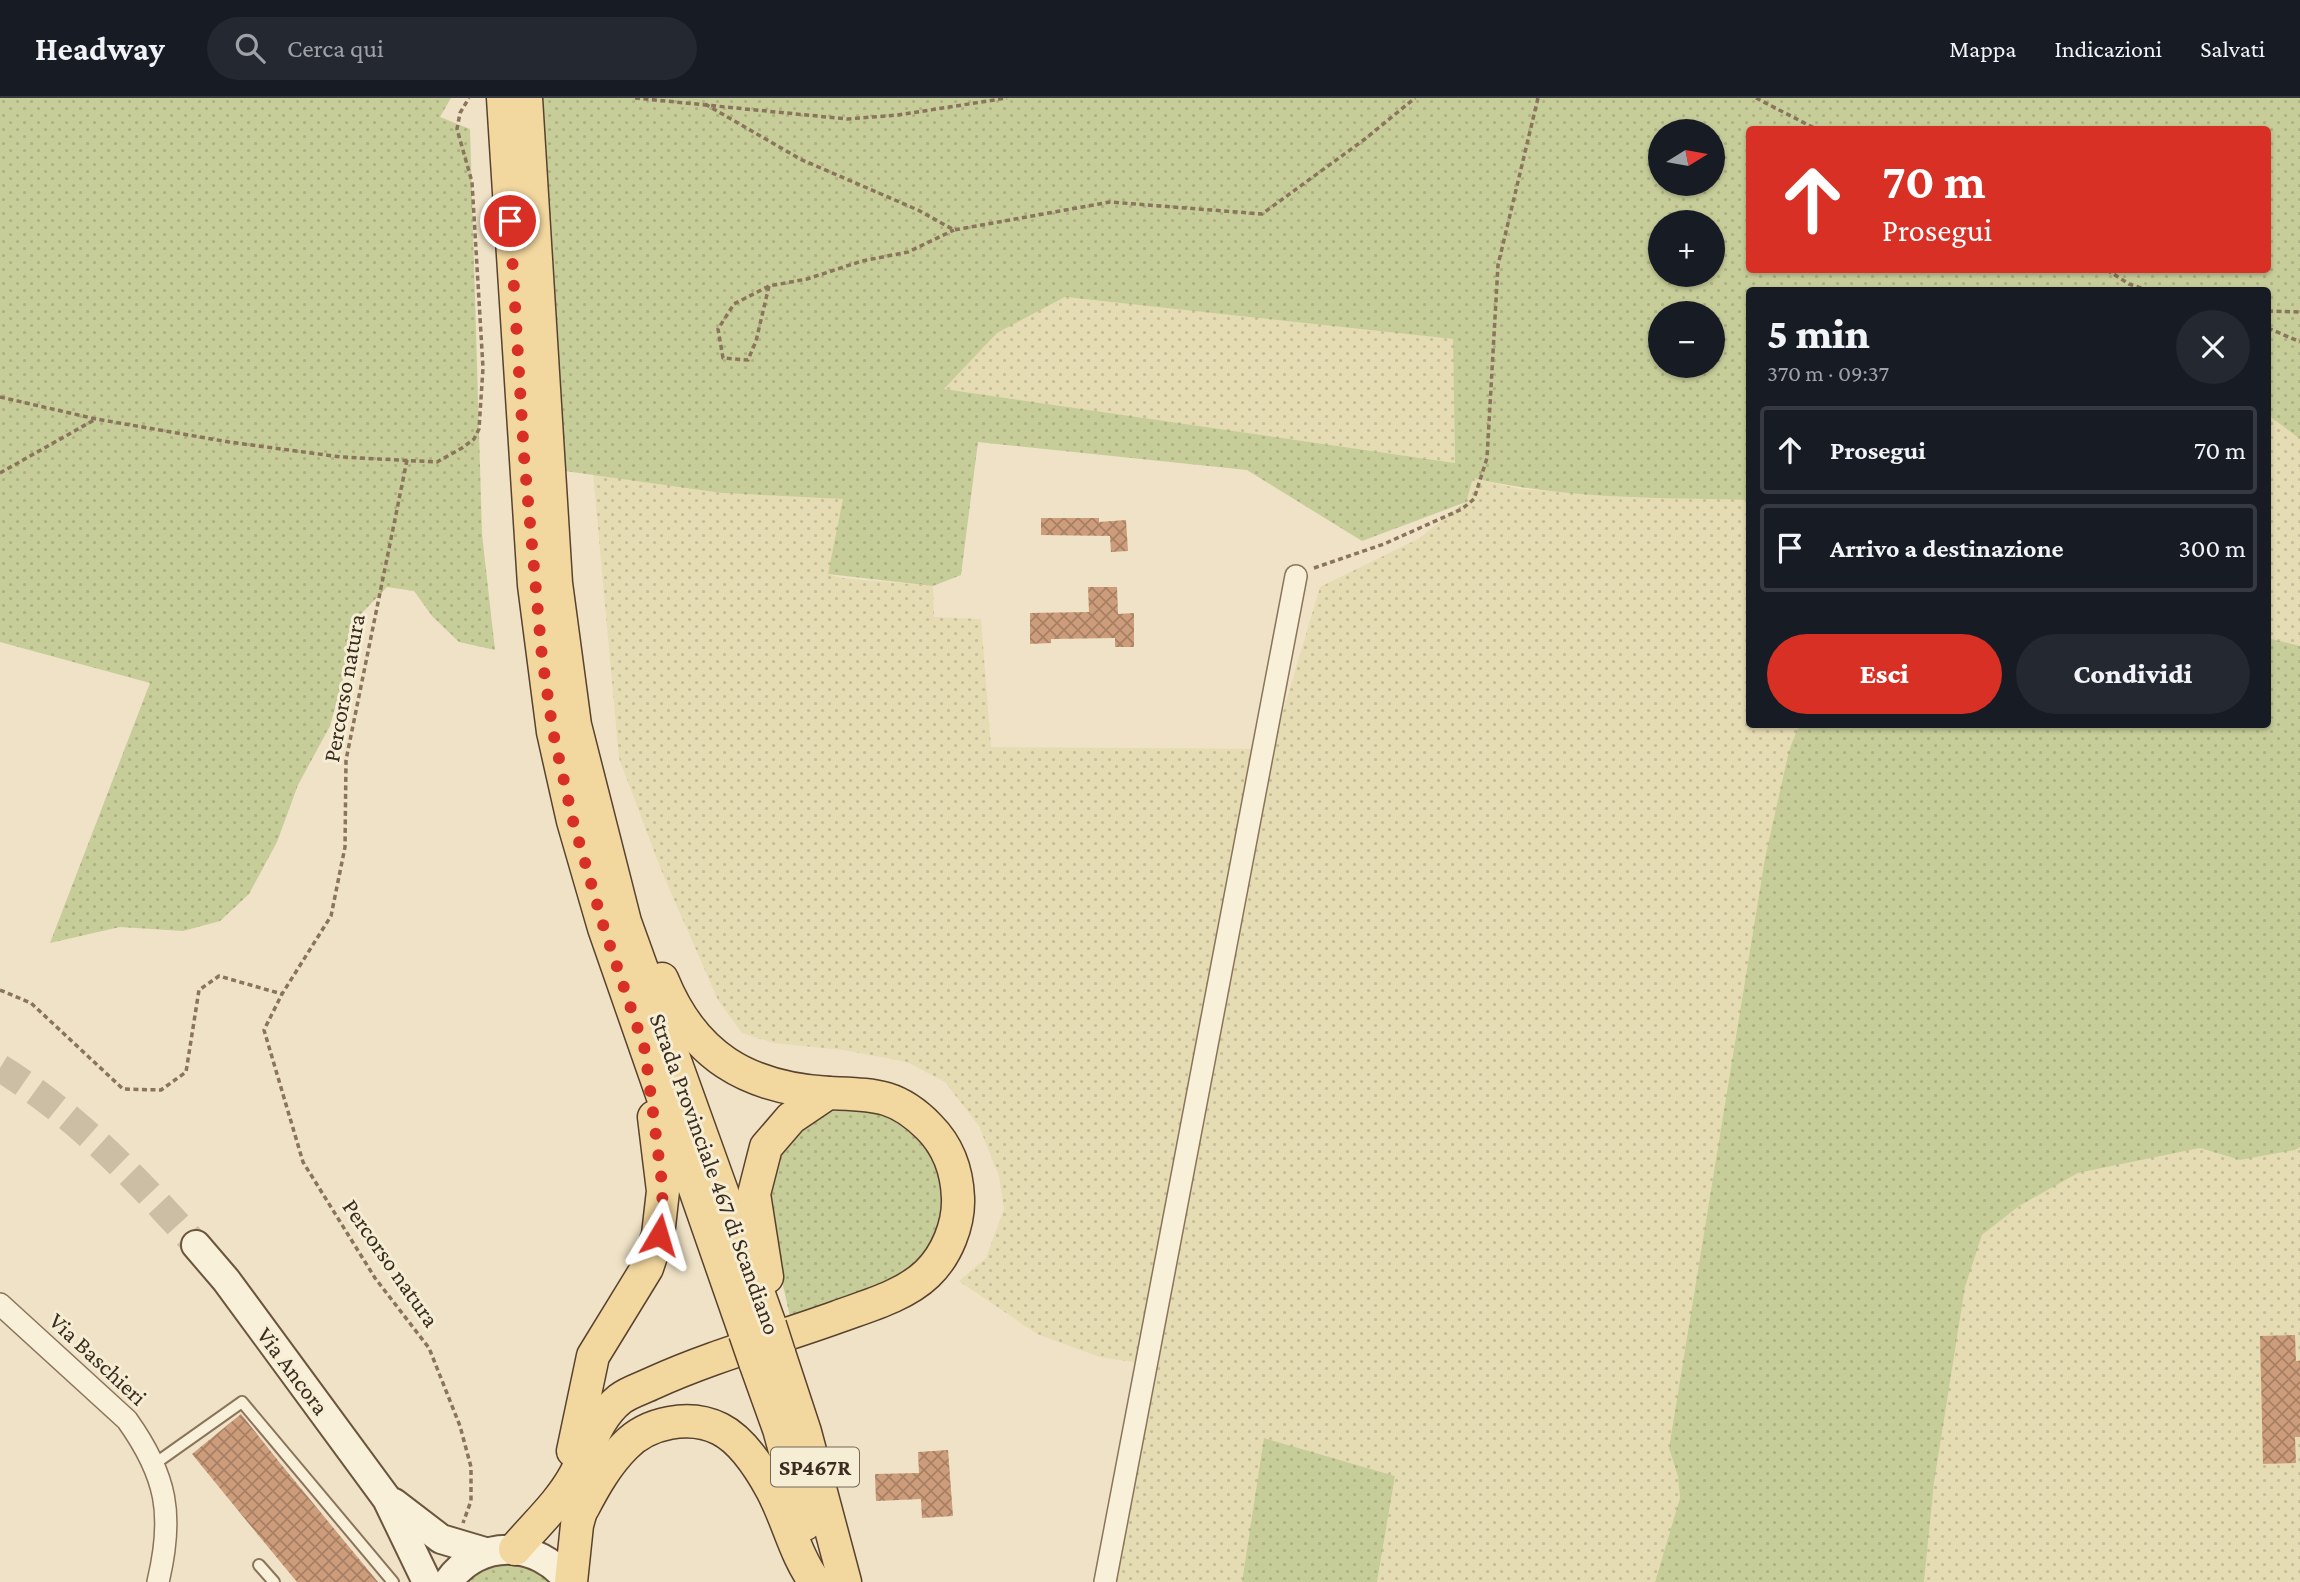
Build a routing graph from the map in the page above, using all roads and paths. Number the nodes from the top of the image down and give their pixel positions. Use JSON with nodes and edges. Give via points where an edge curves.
{"nodes":[{"id":1,"x":469,"y":98,"type":"edge"},
{"id":2,"x":635,"y":98,"type":"edge"},
{"id":3,"x":1007,"y":98,"type":"edge"},
{"id":4,"x":1415,"y":98,"type":"edge"},
{"id":5,"x":1538,"y":98,"type":"edge"},
{"id":6,"x":1756,"y":98,"type":"edge"},
{"id":7,"x":705,"y":104,"type":"junction"},
{"id":8,"x":515,"y":107,"type":"edge"},
{"id":9,"x":1810,"y":126,"type":"edge"},
{"id":10,"x":954,"y":230,"type":"junction"},
{"id":11,"x":2112,"y":273,"type":"edge"},
{"id":12,"x":769,"y":286,"type":"junction"},
{"id":13,"x":2138,"y":287,"type":"edge"},
{"id":14,"x":2271,"y":311,"type":"edge"},
{"id":15,"x":2300,"y":312,"type":"edge"},
{"id":16,"x":2271,"y":329,"type":"edge"},
{"id":17,"x":2300,"y":342,"type":"edge"},
{"id":18,"x":0,"y":397,"type":"edge"},
{"id":19,"x":96,"y":419,"type":"junction"},
{"id":20,"x":407,"y":460,"type":"junction"},
{"id":21,"x":0,"y":473,"type":"edge"},
{"id":22,"x":1296,"y":576,"type":"joint"},
{"id":23,"x":617,"y":890,"type":"junction"},
{"id":24,"x":0,"y":990,"type":"edge"},
{"id":25,"x":282,"y":994,"type":"junction"},
{"id":26,"x":645,"y":1050,"type":"junction"},
{"id":27,"x":828,"y":1093,"type":"junction"},
{"id":28,"x":196,"y":1245,"type":"tunnel mouth"},
{"id":29,"x":0,"y":1304,"type":"edge"},
{"id":30,"x":763,"y":1337,"type":"junction"},
{"id":31,"x":660,"y":1380,"type":"junction"},
{"id":32,"x":153,"y":1465,"type":"junction"},
{"id":33,"x":387,"y":1499,"type":"junction"},
{"id":34,"x":583,"y":1508,"type":"junction"},
{"id":35,"x":549,"y":1514,"type":"junction"},
{"id":36,"x":463,"y":1524,"type":"dead end"},
{"id":37,"x":500,"y":1550,"type":"junction"},
{"id":38,"x":258,"y":1565,"type":"dead end"},
{"id":39,"x":158,"y":1582,"type":"edge"},
{"id":40,"x":274,"y":1582,"type":"edge"},
{"id":41,"x":393,"y":1582,"type":"edge"},
{"id":42,"x":427,"y":1582,"type":"edge"},
{"id":43,"x":448,"y":1582,"type":"edge"},
{"id":44,"x":570,"y":1582,"type":"edge"},
{"id":45,"x":815,"y":1582,"type":"edge"},
{"id":46,"x":820,"y":1582,"type":"edge"},
{"id":47,"x":845,"y":1582,"type":"edge"},
{"id":48,"x":1105,"y":1582,"type":"edge"}],
"edges":[{"from":1,"to":20,"type":"path","via":[[457,128],[474,199],[483,368],[479,429],[463,448],[437,462]]},
{"from":2,"to":7,"type":"path"},
{"from":3,"to":7,"type":"path","via":[[847,119]]},
{"from":4,"to":10,"type":"path","via":[[1262,214],[1110,202]]},
{"from":5,"to":22,"type":"path","via":[[1498,265],[1487,458],[1474,499],[1462,509],[1384,544]]},
{"from":6,"to":9,"type":"path"},
{"from":7,"to":10,"type":"path","via":[[800,159]]},
{"from":8,"to":23,"type":"main road","name":"Strada Provinciale 467 di Scandiano","number":"SP467R","via":[[556,583],[575,725]]},
{"from":8,"to":26,"type":"main road","name":"Strada Provinciale 467 di Scandiano","number":"SP467R","via":[[524,456],[544,669],[573,821]]},
{"from":10,"to":12,"type":"path","via":[[908,252]]},
{"from":11,"to":13,"type":"path"},
{"from":12,"to":12,"type":"path","via":[[734,304],[718,329],[723,358],[748,360]]},
{"from":14,"to":15,"type":"path"},
{"from":16,"to":17,"type":"path"},
{"from":18,"to":19,"type":"path"},
{"from":19,"to":20,"type":"path","via":[[328,455]]},
{"from":19,"to":21,"type":"path"},
{"from":20,"to":25,"type":"path","name":"Percorso natura","via":[[346,760],[345,847],[331,916]]},
{"from":22,"to":48,"type":"street"},
{"from":23,"to":27,"type":"main road","via":[[640,927],[668,993],[703,1047],[734,1070],[777,1087]]},
{"from":23,"to":30,"type":"main road","name":"Strada Provinciale 467 di Scandiano","number":"SP467R"},
{"from":24,"to":25,"type":"path","via":[[31,1003],[123,1089],[162,1090],[186,1072],[198,990],[219,976]]},
{"from":25,"to":36,"type":"path","name":"Percorso natura","via":[[264,1030],[303,1163],[375,1278],[429,1348],[471,1467],[471,1501]]},
{"from":26,"to":30,"type":"main road","name":"Strada Provinciale 467 di Scandiano","number":"SP467R"},
{"from":26,"to":35,"type":"main road","via":[[663,1191],[659,1235],[647,1268],[593,1356],[575,1444]]},
{"from":27,"to":30,"type":"main road","via":[[791,1118],[766,1147],[754,1194],[768,1272]]},
{"from":27,"to":31,"type":"main road","via":[[886,1097],[915,1112],[941,1139],[957,1177],[959,1213],[948,1245],[927,1274],[888,1298]]},
{"from":28,"to":33,"type":"main road","name":"Via Ancora"},
{"from":29,"to":32,"type":"street","name":"Via Baschieri","via":[[127,1420]]},
{"from":30,"to":46,"type":"main road","name":"Strada Provinciale 467 di Scandiano","number":"SP467R","via":[[779,1429]]},
{"from":30,"to":47,"type":"main road","name":"Strada Provinciale 467 di Scandiano","number":"SP467R","via":[[805,1432]]},
{"from":31,"to":34,"type":"main road","via":[[608,1433]]},
{"from":31,"to":35,"type":"main road","via":[[622,1397],[603,1415],[574,1476]]},
{"from":32,"to":39,"type":"street","name":"Via Baschieri","via":[[166,1507],[167,1543]]},
{"from":32,"to":41,"type":"lane","via":[[242,1402]]},
{"from":33,"to":37,"type":"main road","via":[[441,1539]]},
{"from":33,"to":42,"type":"main road"},
{"from":34,"to":44,"type":"main road"},
{"from":34,"to":45,"type":"main road","via":[[602,1472],[626,1444],[647,1430],[673,1422],[720,1429],[738,1442],[771,1488]]},
{"from":35,"to":37,"type":"main road"},
{"from":37,"to":43,"type":"main road","via":[[459,1568]]},
{"from":37,"to":44,"type":"main road","via":[[547,1560]]},
{"from":38,"to":40,"type":"lane"}]}
